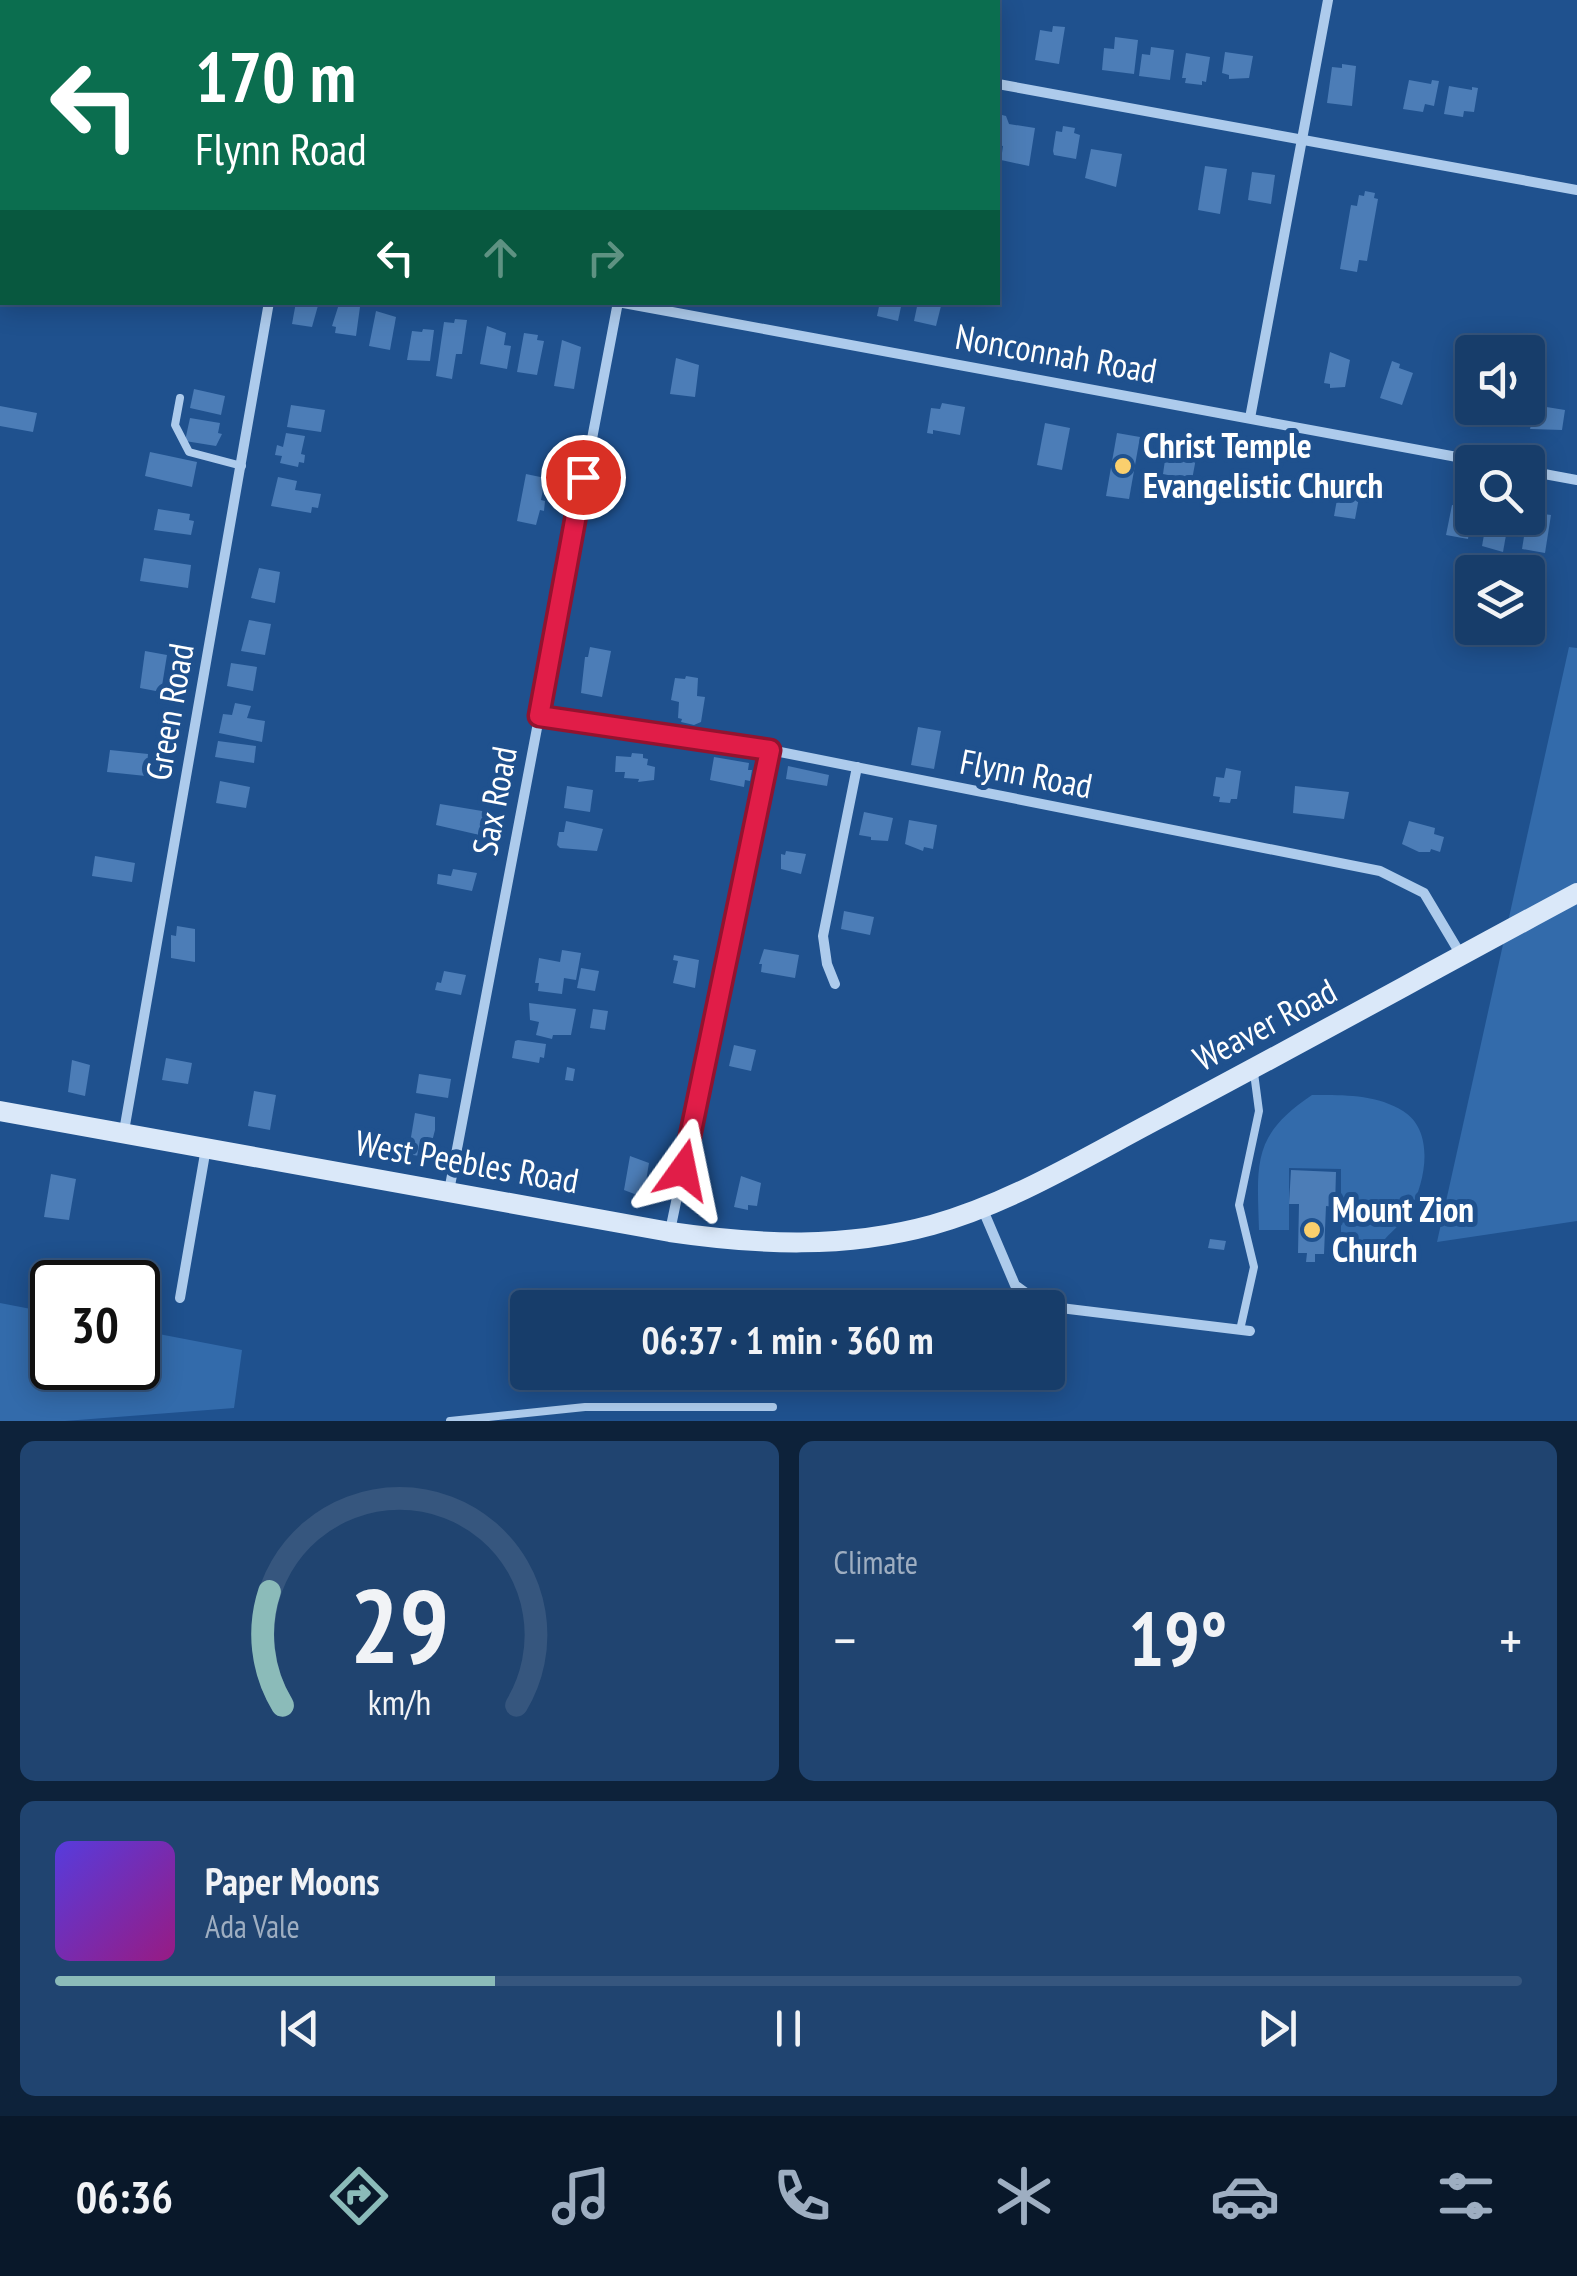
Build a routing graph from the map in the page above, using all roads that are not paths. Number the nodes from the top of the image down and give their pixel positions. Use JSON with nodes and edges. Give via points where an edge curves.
{"nodes":[{"id":1,"x":1328,"y":0,"type":"edge"},
{"id":2,"x":1000,"y":84,"type":"edge"},
{"id":3,"x":1301,"y":138,"type":"junction"},
{"id":4,"x":1577,"y":190,"type":"edge"},
{"id":5,"x":269,"y":305,"type":"edge"},
{"id":6,"x":617,"y":305,"type":"edge"},
{"id":7,"x":634,"y":305,"type":"edge"},
{"id":8,"x":180,"y":398,"type":"dead end"},
{"id":9,"x":1250,"y":418,"type":"junction"},
{"id":10,"x":1455,"y":457,"type":"edge"},
{"id":11,"x":242,"y":466,"type":"junction"},
{"id":12,"x":1545,"y":474,"type":"edge"},
{"id":13,"x":1577,"y":480,"type":"edge"},
{"id":14,"x":539,"y":716,"type":"junction"},
{"id":15,"x":770,"y":750,"type":"junction"},
{"id":16,"x":857,"y":767,"type":"junction"},
{"id":17,"x":1577,"y":894,"type":"edge"},
{"id":18,"x":1461,"y":956,"type":"junction"},
{"id":19,"x":835,"y":984,"type":"dead end"},
{"id":20,"x":1252,"y":1069,"type":"junction"},
{"id":21,"x":0,"y":1110,"type":"edge"},
{"id":22,"x":124,"y":1132,"type":"junction"},
{"id":23,"x":206,"y":1148,"type":"junction"},
{"id":24,"x":448,"y":1192,"type":"junction"},
{"id":25,"x":983,"y":1210,"type":"junction"},
{"id":26,"x":670,"y":1232,"type":"junction"},
{"id":27,"x":180,"y":1298,"type":"dead end"},
{"id":28,"x":1245,"y":1330,"type":"joint"},
{"id":29,"x":773,"y":1406,"type":"dead end"},
{"id":30,"x":450,"y":1421,"type":"edge"}],
"edges":[{"from":1,"to":3,"type":"street"},
{"from":2,"to":3,"type":"street"},
{"from":3,"to":4,"type":"street"},
{"from":3,"to":9,"type":"street"},
{"from":5,"to":11,"type":"street","name":"Green Road"},
{"from":6,"to":14,"type":"street","name":"Sax Road"},
{"from":7,"to":9,"type":"street","name":"Nonconnah Road"},
{"from":8,"to":11,"type":"lane","via":[[175,425],[189,452]]},
{"from":9,"to":10,"type":"street","name":"Nonconnah Road"},
{"from":11,"to":22,"type":"street","name":"Green Road"},
{"from":12,"to":13,"type":"street"},
{"from":14,"to":15,"type":"street","name":"Flynn Road"},
{"from":14,"to":24,"type":"street","name":"Sax Road"},
{"from":15,"to":16,"type":"street","name":"Flynn Road"},
{"from":15,"to":26,"type":"street"},
{"from":16,"to":18,"type":"street","name":"Flynn Road","via":[[1380,871],[1424,893]]},
{"from":16,"to":19,"type":"street","via":[[823,936]]},
{"from":17,"to":18,"type":"main road","name":"Weaver Road"},
{"from":18,"to":20,"type":"main road","name":"Weaver Road"},
{"from":20,"to":25,"type":"main road","name":"Weaver Road"},
{"from":20,"to":28,"type":"lane","via":[[1259,1111],[1239,1206],[1254,1268]]},
{"from":21,"to":22,"type":"main road","name":"West Peebles Road"},
{"from":22,"to":23,"type":"main road","name":"West Peebles Road"},
{"from":23,"to":24,"type":"main road","name":"West Peebles Road"},
{"from":23,"to":27,"type":"street"},
{"from":24,"to":26,"type":"main road","name":"West Peebles Road"},
{"from":25,"to":26,"type":"main road","name":"West Peebles Road","via":[[899,1233],[828,1243],[764,1244]]},
{"from":25,"to":28,"type":"street","via":[[1015,1284],[1044,1306]]},
{"from":29,"to":30,"type":"lane","via":[[584,1406]]}]}
